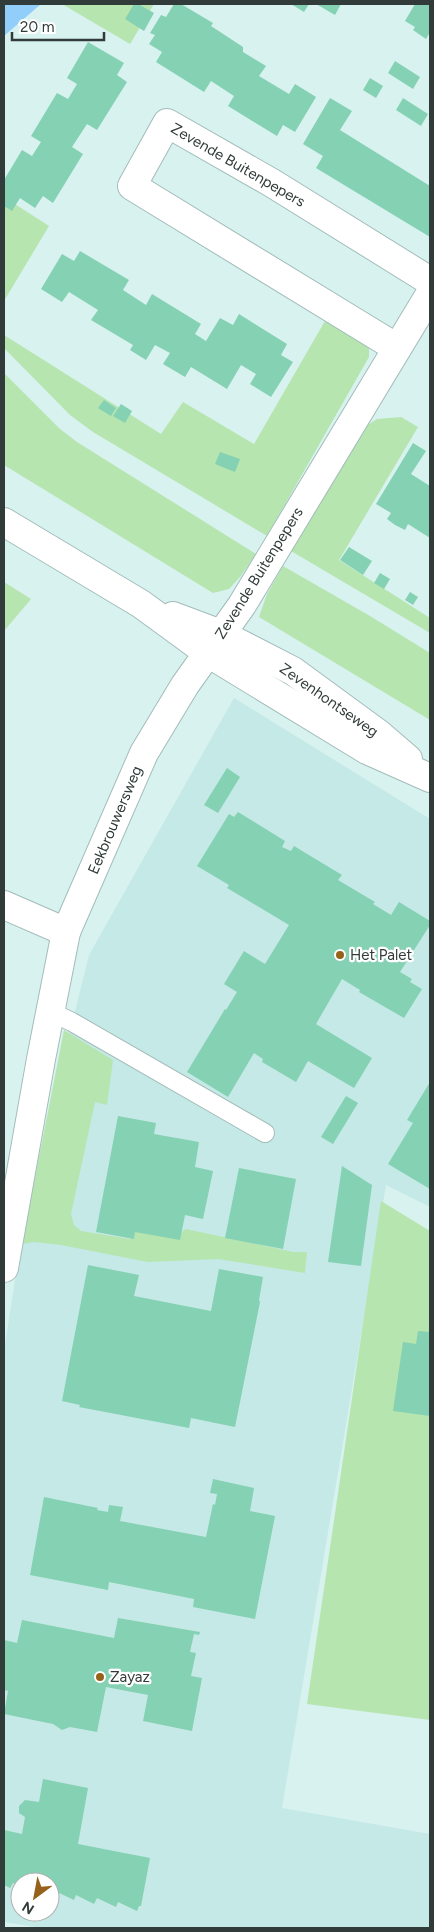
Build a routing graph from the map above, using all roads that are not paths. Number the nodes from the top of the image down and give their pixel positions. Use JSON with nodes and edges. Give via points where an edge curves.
{"nodes":[{"id":1,"x":430,"y":280,"type":"edge"},
{"id":2,"x":430,"y":294,"type":"edge"},
{"id":3,"x":397,"y":348,"type":"junction"},
{"id":4,"x":4,"y":522,"type":"edge"},
{"id":5,"x":214,"y":644,"type":"junction"},
{"id":6,"x":428,"y":776,"type":"edge"},
{"id":7,"x":4,"y":905,"type":"edge"},
{"id":8,"x":66,"y":932,"type":"junction"},
{"id":9,"x":51,"y":1012,"type":"junction"},
{"id":10,"x":265,"y":1133,"type":"dead end"},
{"id":11,"x":4,"y":1268,"type":"edge"}],
"edges":[{"from":1,"to":3,"type":"street","name":"Zevende Buitenpepers","via":[[167,123],[132,186]]},
{"from":2,"to":3,"type":"street","name":"Zevende Buitenpepers"},
{"from":3,"to":5,"type":"street","name":"Zevende Buitenpepers","via":[[242,605]]},
{"from":4,"to":5,"type":"street","name":"Zevenhontseweg"},
{"from":5,"to":6,"type":"street","name":"Zevenhontseweg","via":[[366,750]]},
{"from":5,"to":8,"type":"street","name":"Eekbrouwersweg","via":[[144,753]]},
{"from":7,"to":8,"type":"street"},
{"from":8,"to":9,"type":"street","name":"Eekbrouwersweg"},
{"from":9,"to":10,"type":"lane"},
{"from":9,"to":11,"type":"street","name":"Eekbrouwersweg"}]}
